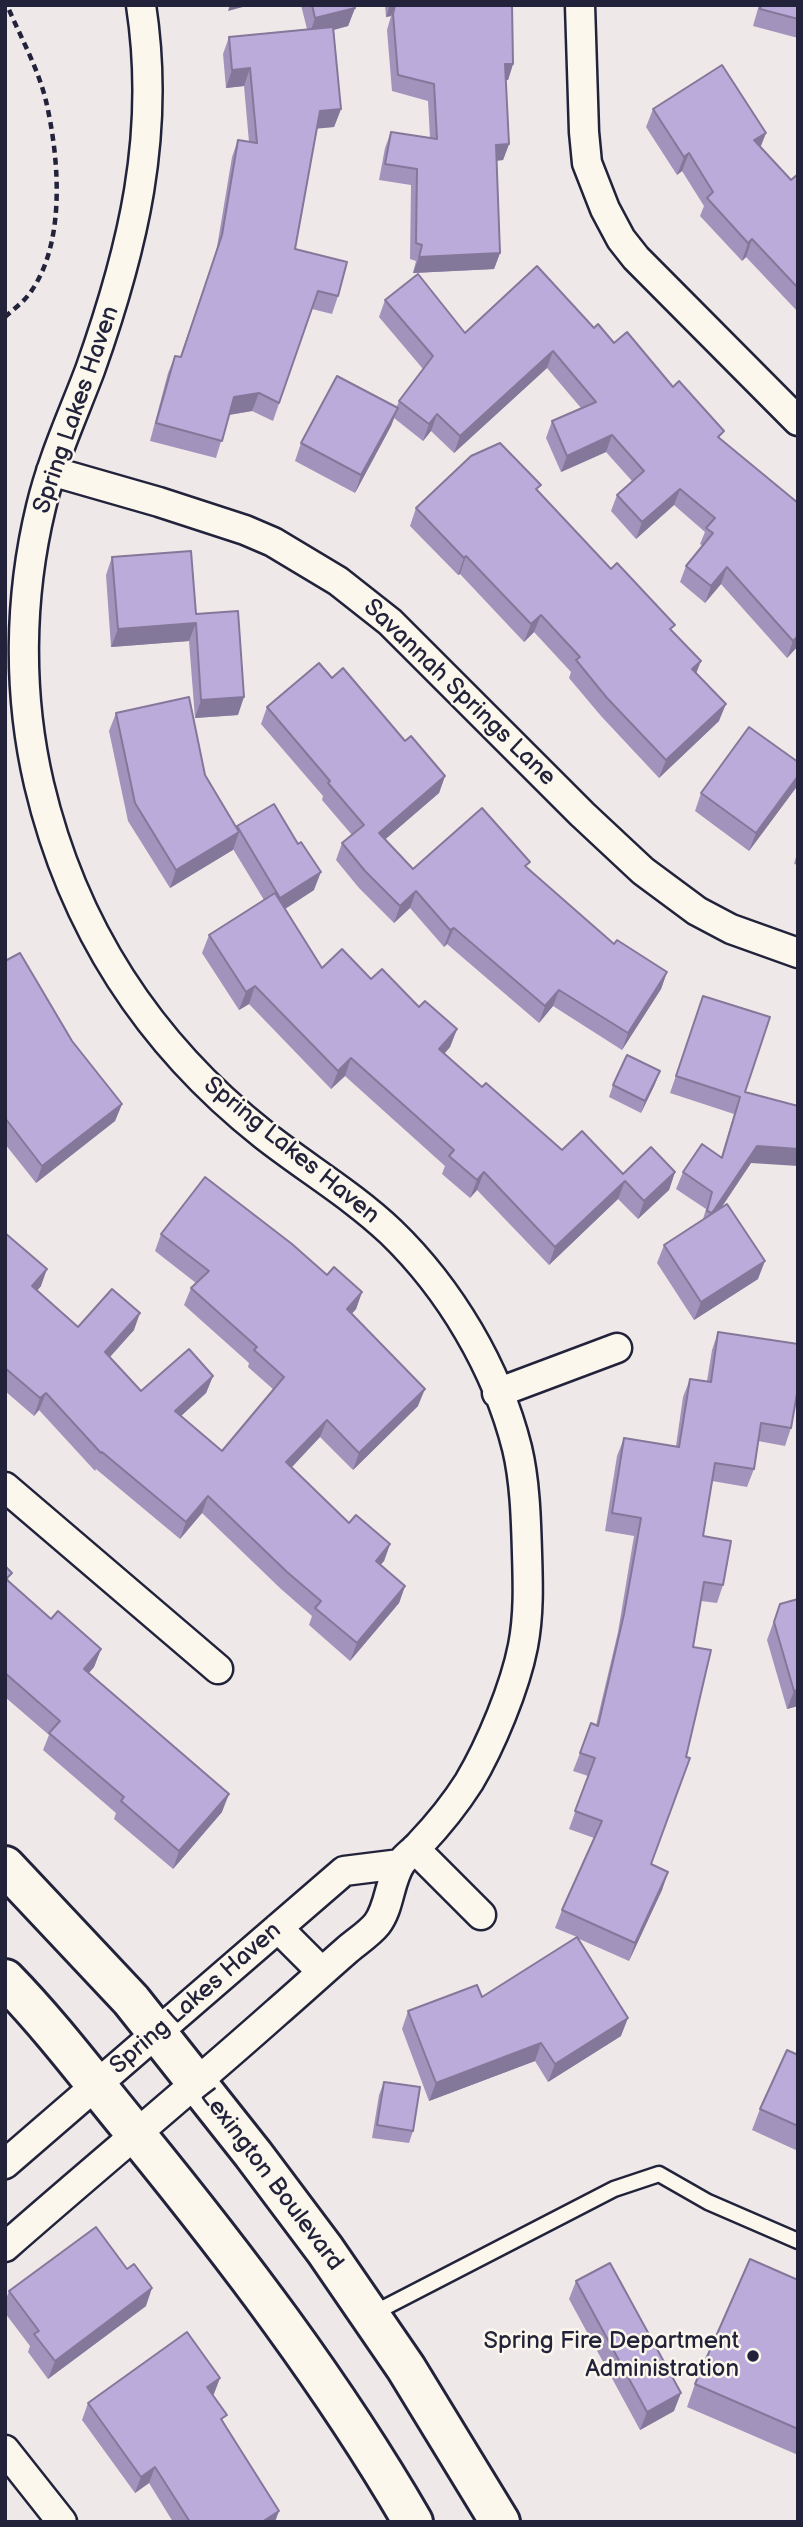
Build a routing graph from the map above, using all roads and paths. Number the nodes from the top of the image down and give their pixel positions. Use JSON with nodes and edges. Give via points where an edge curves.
{"nodes":[{"id":1,"x":7,"y":5,"type":"edge"},
{"id":2,"x":141,"y":5,"type":"edge"},
{"id":3,"x":580,"y":5,"type":"edge"},
{"id":4,"x":5,"y":317,"type":"edge"},
{"id":5,"x":798,"y":421,"type":"edge"},
{"id":6,"x":51,"y":471,"type":"junction"},
{"id":7,"x":17,"y":736,"type":"edge"},
{"id":8,"x":798,"y":953,"type":"edge"},
{"id":9,"x":617,"y":1348,"type":"dead end"},
{"id":10,"x":497,"y":1393,"type":"junction"},
{"id":11,"x":5,"y":1487,"type":"edge"},
{"id":12,"x":218,"y":1670,"type":"dead end"},
{"id":13,"x":408,"y":1856,"type":"junction"},
{"id":14,"x":5,"y":1866,"type":"edge"},
{"id":15,"x":481,"y":1915,"type":"dead end"},
{"id":16,"x":278,"y":1928,"type":"junction"},
{"id":17,"x":322,"y":1972,"type":"junction"},
{"id":18,"x":5,"y":1979,"type":"edge"},
{"id":19,"x":158,"y":2032,"type":"junction"},
{"id":20,"x":198,"y":2082,"type":"junction"},
{"id":21,"x":97,"y":2085,"type":"junction"},
{"id":22,"x":136,"y":2134,"type":"junction"},
{"id":23,"x":5,"y":2164,"type":"edge"},
{"id":24,"x":8,"y":2238,"type":"edge"},
{"id":25,"x":798,"y":2241,"type":"edge"},
{"id":26,"x":370,"y":2315,"type":"junction"},
{"id":27,"x":5,"y":2450,"type":"edge"},
{"id":28,"x":62,"y":2522,"type":"edge"},
{"id":29,"x":413,"y":2522,"type":"edge"},
{"id":30,"x":500,"y":2522,"type":"edge"}],
"edges":[{"from":1,"to":4,"type":"path","via":[[45,99],[55,155],[57,206],[49,252],[32,291]]},
{"from":2,"to":6,"type":"street","name":"Spring Lakes Haven","via":[[147,95],[137,213],[119,286]]},
{"from":3,"to":5,"type":"street","via":[[587,163],[605,209],[636,258]]},
{"from":6,"to":7,"type":"street","name":"Spring Lakes Haven","via":[[27,584]]},
{"from":6,"to":8,"type":"street","name":"Savannah Springs Lane","via":[[245,530],[315,566],[390,622],[643,871],[719,923]]},
{"from":7,"to":10,"type":"street","name":"Spring Lakes Haven","via":[[89,926],[138,1007],[228,1106],[359,1205],[401,1243],[452,1304]]},
{"from":9,"to":10,"type":"street"},
{"from":10,"to":13,"type":"street","name":"Spring Lakes Haven","via":[[522,1471],[528,1602],[524,1638],[514,1680],[471,1778]]},
{"from":11,"to":12,"type":"street"},
{"from":13,"to":15,"type":"street"},
{"from":13,"to":16,"type":"street","name":"Spring Lakes Haven","via":[[344,1871]]},
{"from":13,"to":17,"type":"street","name":"Spring Lakes Haven","via":[[380,1921]]},
{"from":14,"to":19,"type":"main road","name":"Lexington Boulevard"},
{"from":16,"to":17,"type":"street"},
{"from":16,"to":19,"type":"street","name":"Spring Lakes Haven"},
{"from":17,"to":20,"type":"street","name":"Spring Lakes Haven"},
{"from":18,"to":21,"type":"main road"},
{"from":19,"to":20,"type":"main road","name":"Lexington Boulevard"},
{"from":19,"to":21,"type":"street","name":"Spring Lakes Haven"},
{"from":20,"to":22,"type":"street","name":"Spring Lakes Haven"},
{"from":20,"to":26,"type":"main road","name":"Lexington Boulevard"},
{"from":21,"to":22,"type":"main road"},
{"from":21,"to":23,"type":"street","name":"Spring Lakes Haven"},
{"from":22,"to":24,"type":"street","name":"Spring Lakes Haven"},
{"from":22,"to":29,"type":"main road","via":[[339,2401]]},
{"from":25,"to":26,"type":"lane","via":[[708,2202],[659,2174],[614,2189]]},
{"from":26,"to":30,"type":"main road","name":"Lexington Boulevard"},
{"from":27,"to":28,"type":"street"}]}
